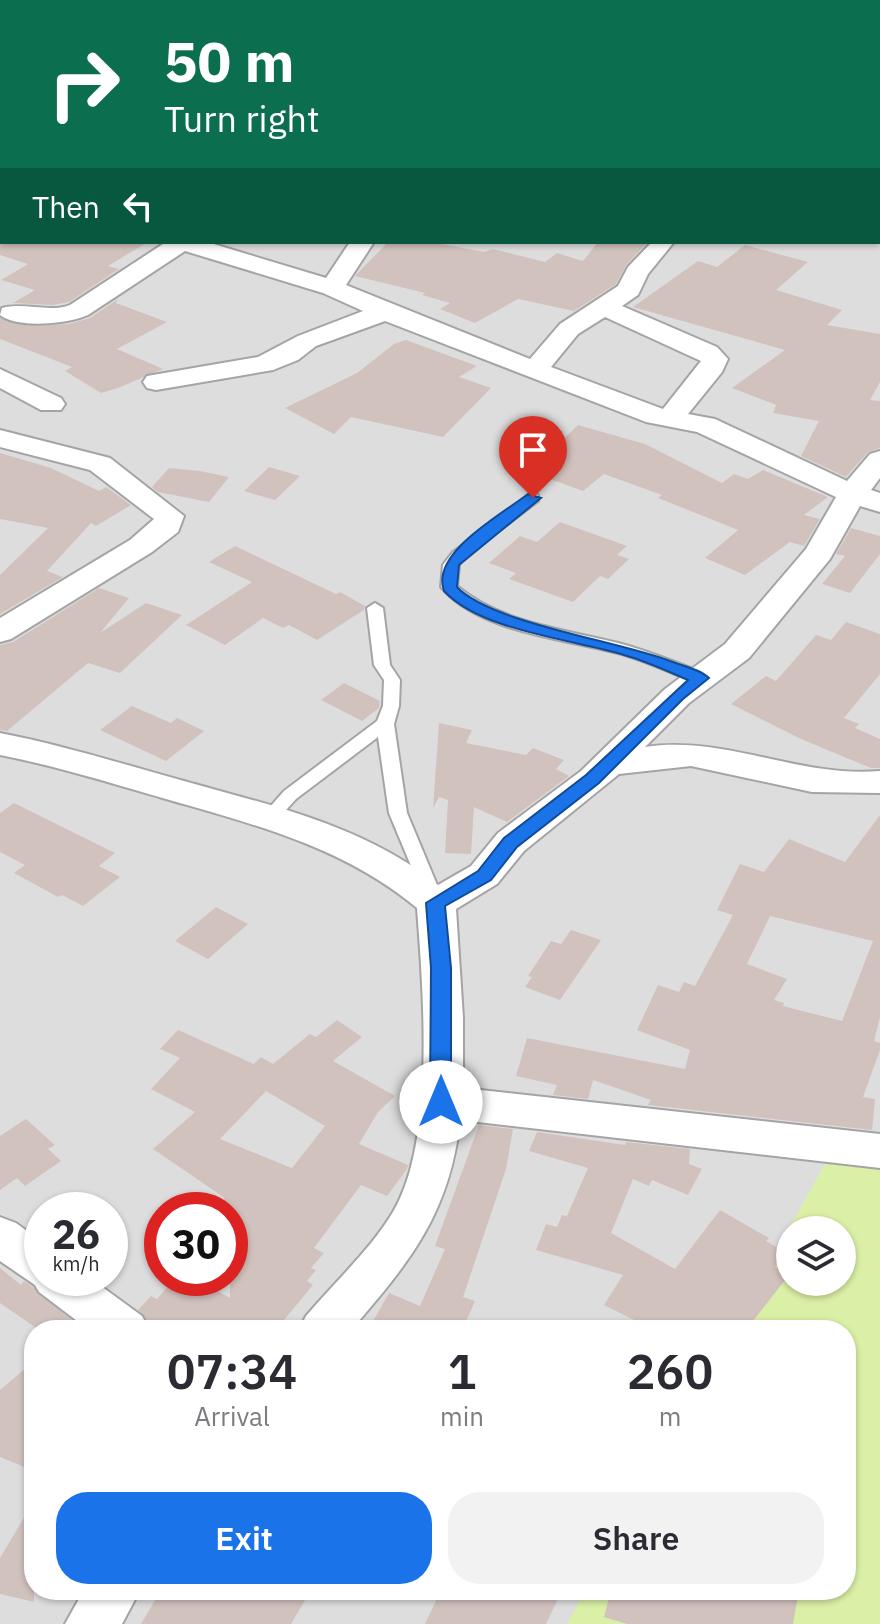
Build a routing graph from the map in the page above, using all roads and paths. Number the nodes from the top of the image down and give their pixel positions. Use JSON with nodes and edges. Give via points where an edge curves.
{"nodes":[{"id":1,"x":179,"y":244,"type":"edge"},
{"id":2,"x":189,"y":244,"type":"edge"},
{"id":3,"x":361,"y":244,"type":"edge"},
{"id":4,"x":663,"y":244,"type":"dead end"},
{"id":5,"x":332,"y":288,"type":"junction"},
{"id":6,"x":604,"y":307,"type":"junction"},
{"id":7,"x":387,"y":311,"type":"junction"},
{"id":8,"x":11,"y":313,"type":"dead end"},
{"id":9,"x":535,"y":369,"type":"junction"},
{"id":10,"x":0,"y":377,"type":"edge"},
{"id":11,"x":156,"y":382,"type":"dead end"},
{"id":12,"x":51,"y":404,"type":"dead end"},
{"id":13,"x":669,"y":419,"type":"junction"},
{"id":14,"x":0,"y":438,"type":"edge"},
{"id":15,"x":880,"y":460,"type":"edge"},
{"id":16,"x":533,"y":498,"type":"dead end"},
{"id":17,"x":866,"y":498,"type":"edge"},
{"id":18,"x":375,"y":608,"type":"dead end"},
{"id":19,"x":0,"y":632,"type":"edge"},
{"id":20,"x":700,"y":678,"type":"junction"},
{"id":21,"x":385,"y":724,"type":"junction"},
{"id":22,"x":0,"y":744,"type":"edge"},
{"id":23,"x":609,"y":764,"type":"junction"},
{"id":24,"x":880,"y":782,"type":"edge"},
{"id":25,"x":271,"y":816,"type":"junction"},
{"id":26,"x":436,"y":903,"type":"junction"},
{"id":27,"x":441,"y":1102,"type":"junction"},
{"id":28,"x":880,"y":1151,"type":"edge"},
{"id":29,"x":0,"y":1236,"type":"edge"},
{"id":30,"x":24,"y":1254,"type":"edge"},
{"id":31,"x":79,"y":1296,"type":"edge"},
{"id":32,"x":112,"y":1320,"type":"edge"},
{"id":33,"x":331,"y":1320,"type":"edge"},
{"id":34,"x":108,"y":1600,"type":"edge"},
{"id":35,"x":92,"y":1624,"type":"edge"}],
"edges":[{"from":1,"to":8,"type":"street","via":[[79,310],[64,316]]},
{"from":2,"to":5,"type":"street"},
{"from":3,"to":5,"type":"street"},
{"from":4,"to":6,"type":"street","via":[[637,272],[629,290]]},
{"from":5,"to":7,"type":"street"},
{"from":6,"to":9,"type":"street","via":[[569,329]]},
{"from":6,"to":13,"type":"street","via":[[715,359]]},
{"from":7,"to":9,"type":"street"},
{"from":7,"to":11,"type":"street","via":[[264,364]]},
{"from":9,"to":13,"type":"street"},
{"from":10,"to":12,"type":"street"},
{"from":13,"to":17,"type":"street","via":[[705,425]]},
{"from":14,"to":19,"type":"street","via":[[100,464],[169,516],[167,526],[141,546]]},
{"from":15,"to":17,"type":"street"},
{"from":16,"to":20,"type":"lane","via":[[458,555],[451,565],[449,587],[463,602]]},
{"from":17,"to":20,"type":"street","via":[[737,651]]},
{"from":18,"to":21,"type":"lane","via":[[382,665],[392,680]]},
{"from":20,"to":23,"type":"street"},
{"from":21,"to":25,"type":"lane"},
{"from":21,"to":26,"type":"lane","via":[[398,813]]},
{"from":22,"to":25,"type":"street"},
{"from":23,"to":24,"type":"street","via":[[701,756],[798,780]]},
{"from":23,"to":26,"type":"street","via":[[511,842],[484,875]]},
{"from":25,"to":26,"type":"street","via":[[362,851],[409,878]]},
{"from":26,"to":27,"type":"street"},
{"from":27,"to":28,"type":"street"},
{"from":27,"to":33,"type":"street","via":[[436,1146],[417,1212]]},
{"from":29,"to":30,"type":"street"},
{"from":31,"to":32,"type":"street"},
{"from":34,"to":35,"type":"street"}]}
